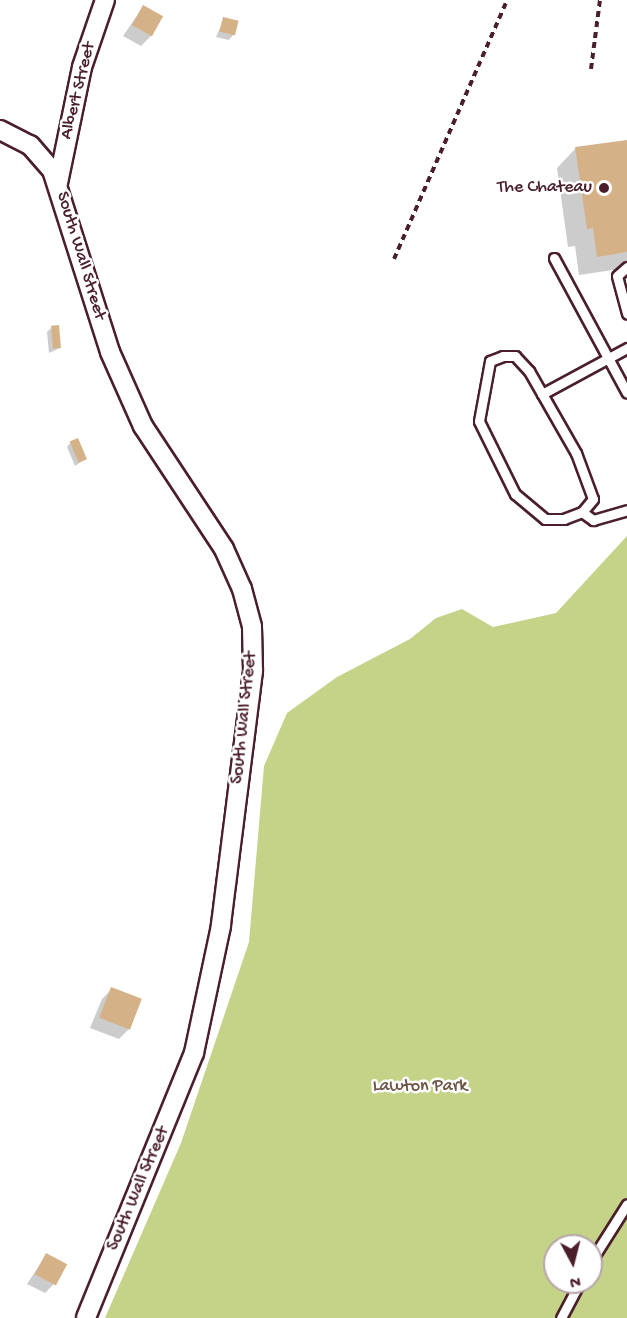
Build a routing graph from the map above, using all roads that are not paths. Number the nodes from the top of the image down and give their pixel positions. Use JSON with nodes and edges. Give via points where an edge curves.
{"nodes":[{"id":1,"x":105,"y":0,"type":"edge"},
{"id":2,"x":0,"y":130,"type":"edge"},
{"id":3,"x":58,"y":183,"type":"junction"},
{"id":4,"x":554,"y":258,"type":"dead end"},
{"id":5,"x":627,"y":267,"type":"edge"},
{"id":6,"x":627,"y":314,"type":"edge"},
{"id":7,"x":627,"y":348,"type":"edge"},
{"id":8,"x":608,"y":358,"type":"junction"},
{"id":9,"x":542,"y":393,"type":"junction"},
{"id":10,"x":627,"y":393,"type":"edge"},
{"id":11,"x":627,"y":510,"type":"edge"},
{"id":12,"x":582,"y":513,"type":"junction"},
{"id":13,"x":627,"y":1204,"type":"edge"},
{"id":14,"x":603,"y":1242,"type":"edge"},
{"id":15,"x":574,"y":1294,"type":"edge"},
{"id":16,"x":86,"y":1318,"type":"edge"},
{"id":17,"x":561,"y":1318,"type":"edge"}],
"edges":[{"from":1,"to":3,"type":"street","name":"Albert Street","via":[[81,67]]},
{"from":2,"to":3,"type":"street","name":"South Wall Street","via":[[30,145]]},
{"from":3,"to":16,"type":"street","name":"South Wall Street","via":[[110,352],[143,426],[224,549],[242,590],[252,627],[253,671],[221,926],[194,1053]]},
{"from":4,"to":8,"type":"lane"},
{"from":5,"to":6,"type":"lane","via":[[617,276]]},
{"from":7,"to":8,"type":"lane"},
{"from":8,"to":9,"type":"lane"},
{"from":8,"to":10,"type":"lane"},
{"from":9,"to":12,"type":"lane","via":[[589,480],[592,499]]},
{"from":9,"to":12,"type":"lane","via":[[515,356],[490,361],[479,421],[515,494],[530,510],[545,519],[564,519]]},
{"from":11,"to":12,"type":"lane","via":[[593,520]]},
{"from":13,"to":14,"type":"lane"},
{"from":15,"to":17,"type":"lane"}]}
